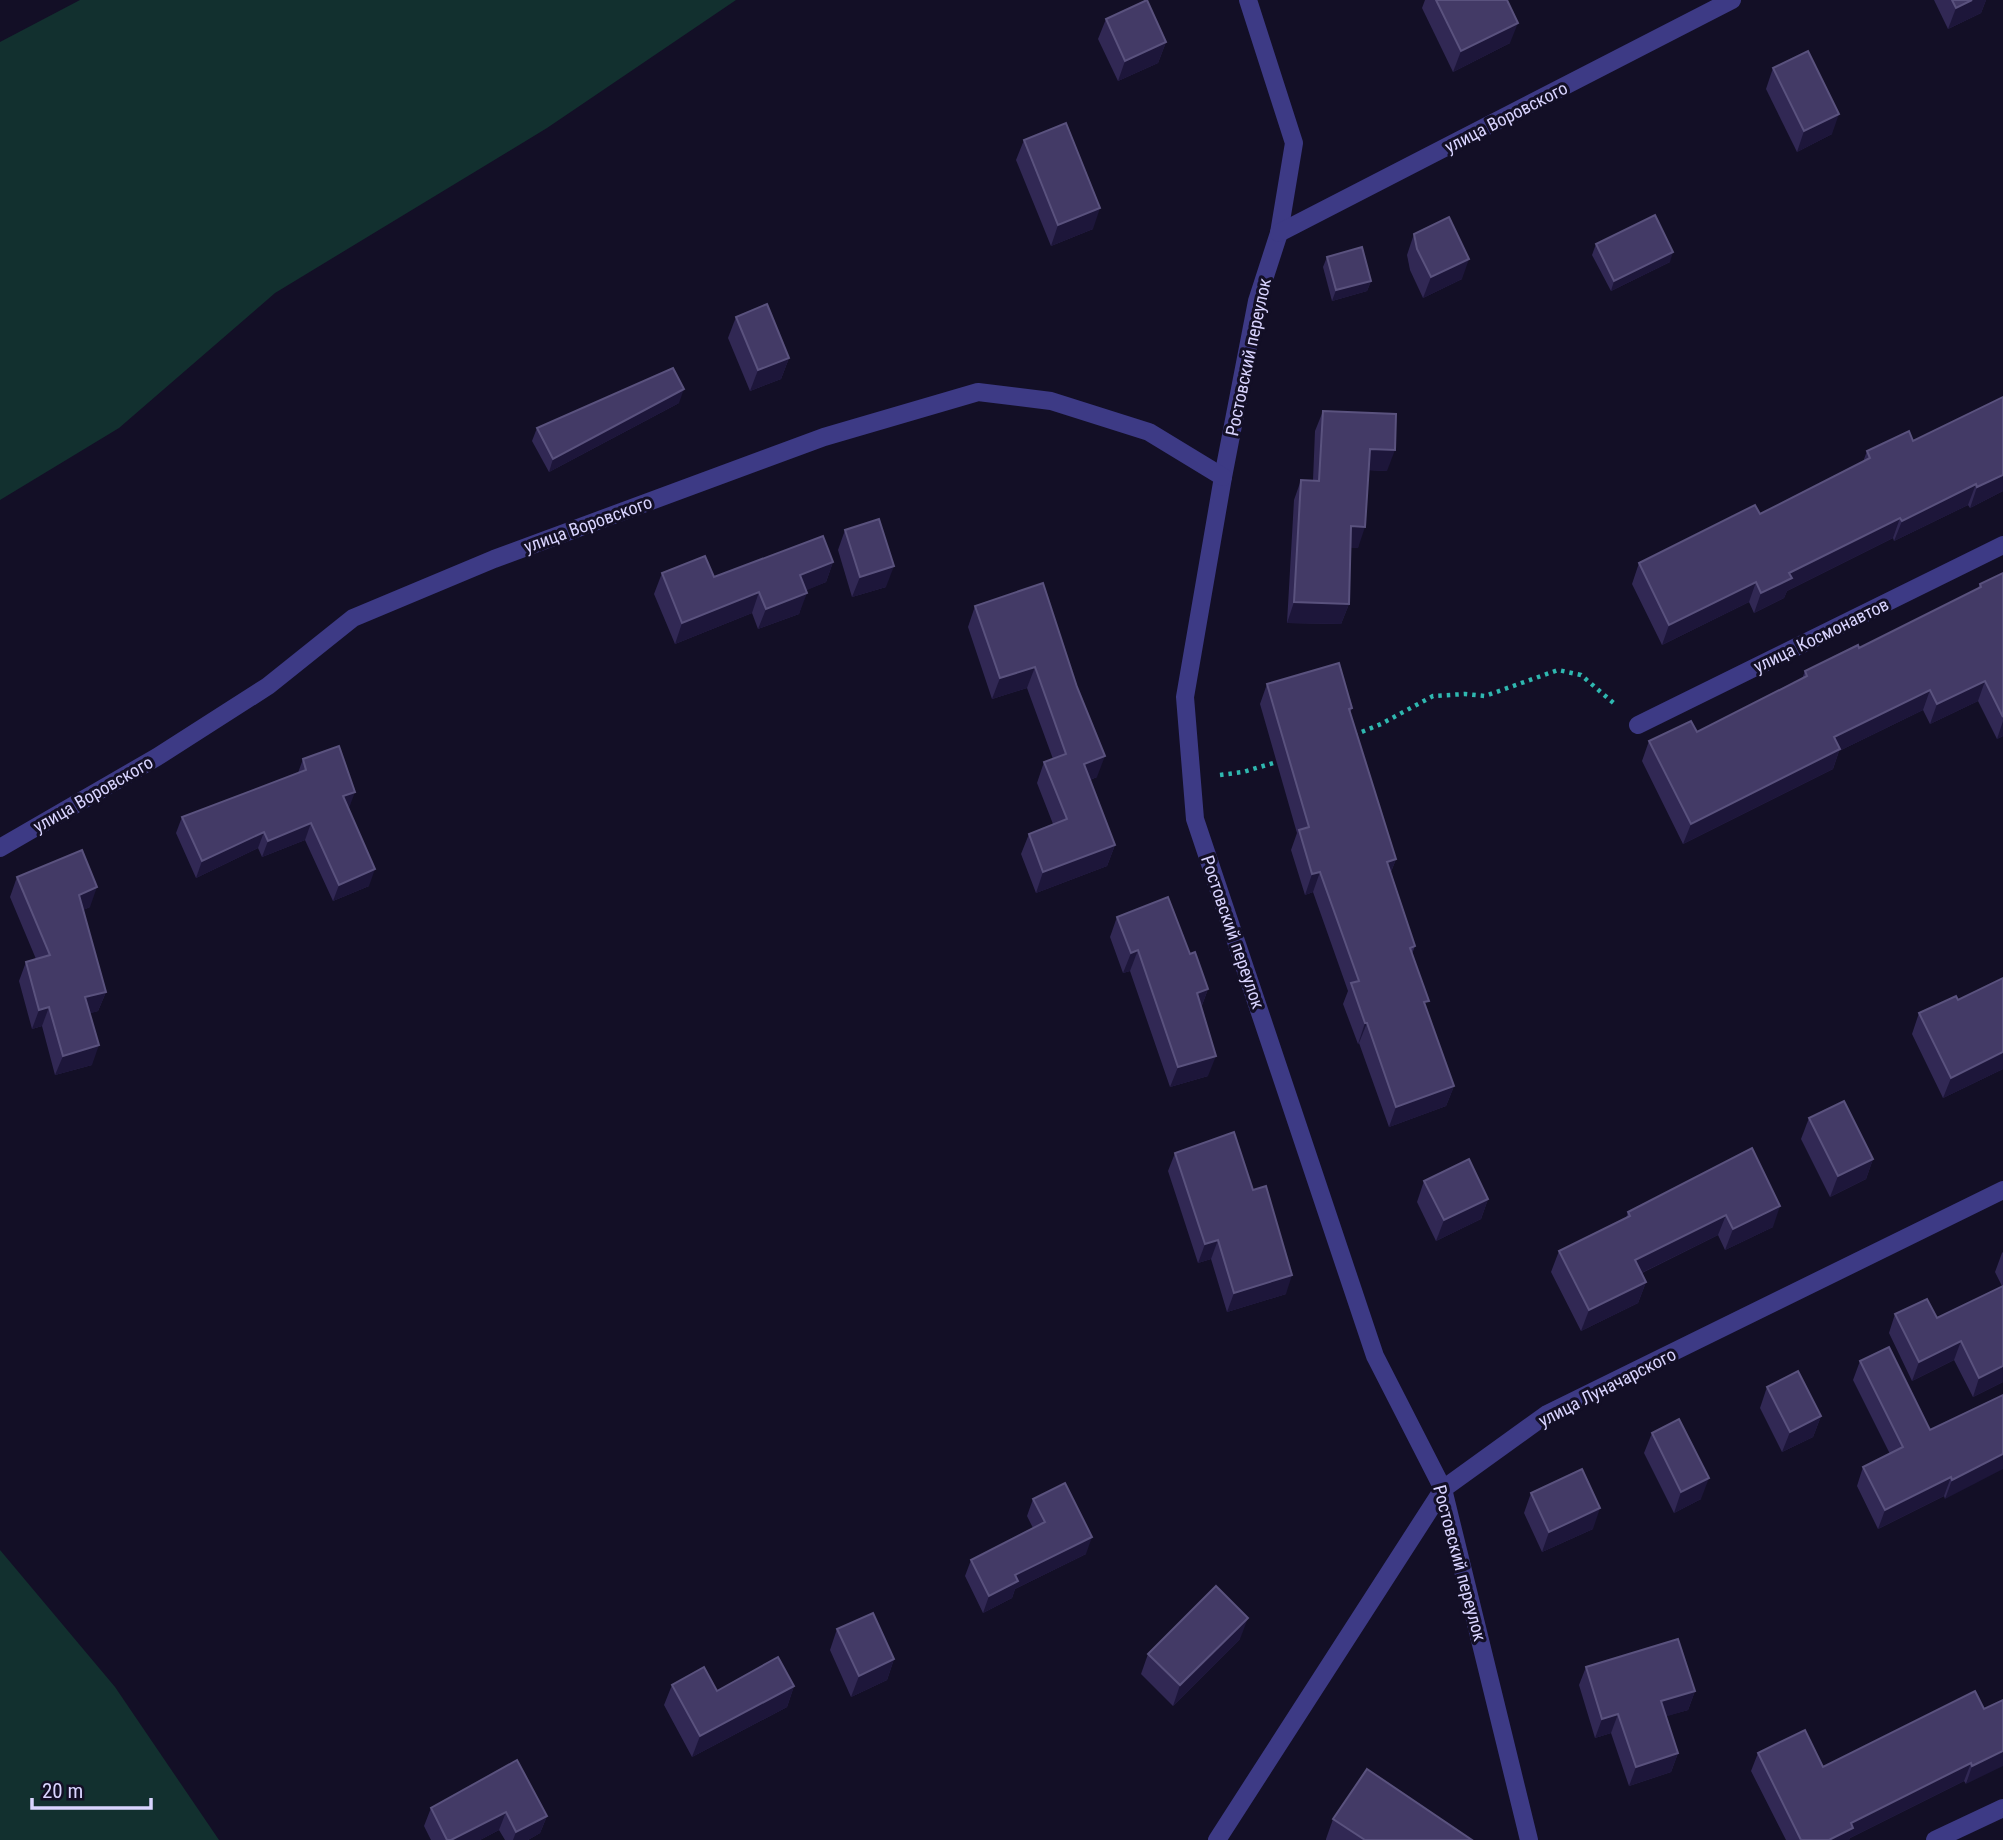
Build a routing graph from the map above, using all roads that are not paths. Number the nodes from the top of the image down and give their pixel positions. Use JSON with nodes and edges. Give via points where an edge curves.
{"nodes":[{"id":1,"x":1248,"y":0,"type":"edge"},
{"id":2,"x":1732,"y":0,"type":"edge"},
{"id":3,"x":1279,"y":233,"type":"junction"},
{"id":4,"x":1223,"y":477,"type":"junction"},
{"id":5,"x":2003,"y":545,"type":"edge"},
{"id":6,"x":1638,"y":726,"type":"road end"},
{"id":7,"x":0,"y":848,"type":"edge"},
{"id":8,"x":2003,"y":1190,"type":"edge"},
{"id":9,"x":1443,"y":1489,"type":"junction"},
{"id":10,"x":2003,"y":1808,"type":"edge"},
{"id":11,"x":1217,"y":1840,"type":"edge"},
{"id":12,"x":1529,"y":1840,"type":"edge"},
{"id":13,"x":1935,"y":1840,"type":"edge"}],
"edges":[{"from":1,"to":3,"type":"street","name":"Ростовский переулок","via":[[1294,143]]},
{"from":2,"to":3,"type":"street","name":"улица Воровского"},
{"from":3,"to":4,"type":"street","name":"Ростовский переулок","via":[[1257,301]]},
{"from":4,"to":7,"type":"street","name":"улица Воровского","via":[[1149,432],[1051,401],[978,393],[824,437],[494,559],[353,618],[257,694]]},
{"from":4,"to":9,"type":"street","name":"Ростовский переулок","via":[[1185,696],[1195,819],[1375,1356]]},
{"from":5,"to":6,"type":"street","name":"улица Космонавтов"},
{"from":8,"to":9,"type":"street","name":"улица Луначарского","via":[[1547,1414]]},
{"from":9,"to":11,"type":"street","name":"улица Луначарского"},
{"from":9,"to":12,"type":"street","name":"Ростовский переулок"},
{"from":10,"to":13,"type":"street"}]}
